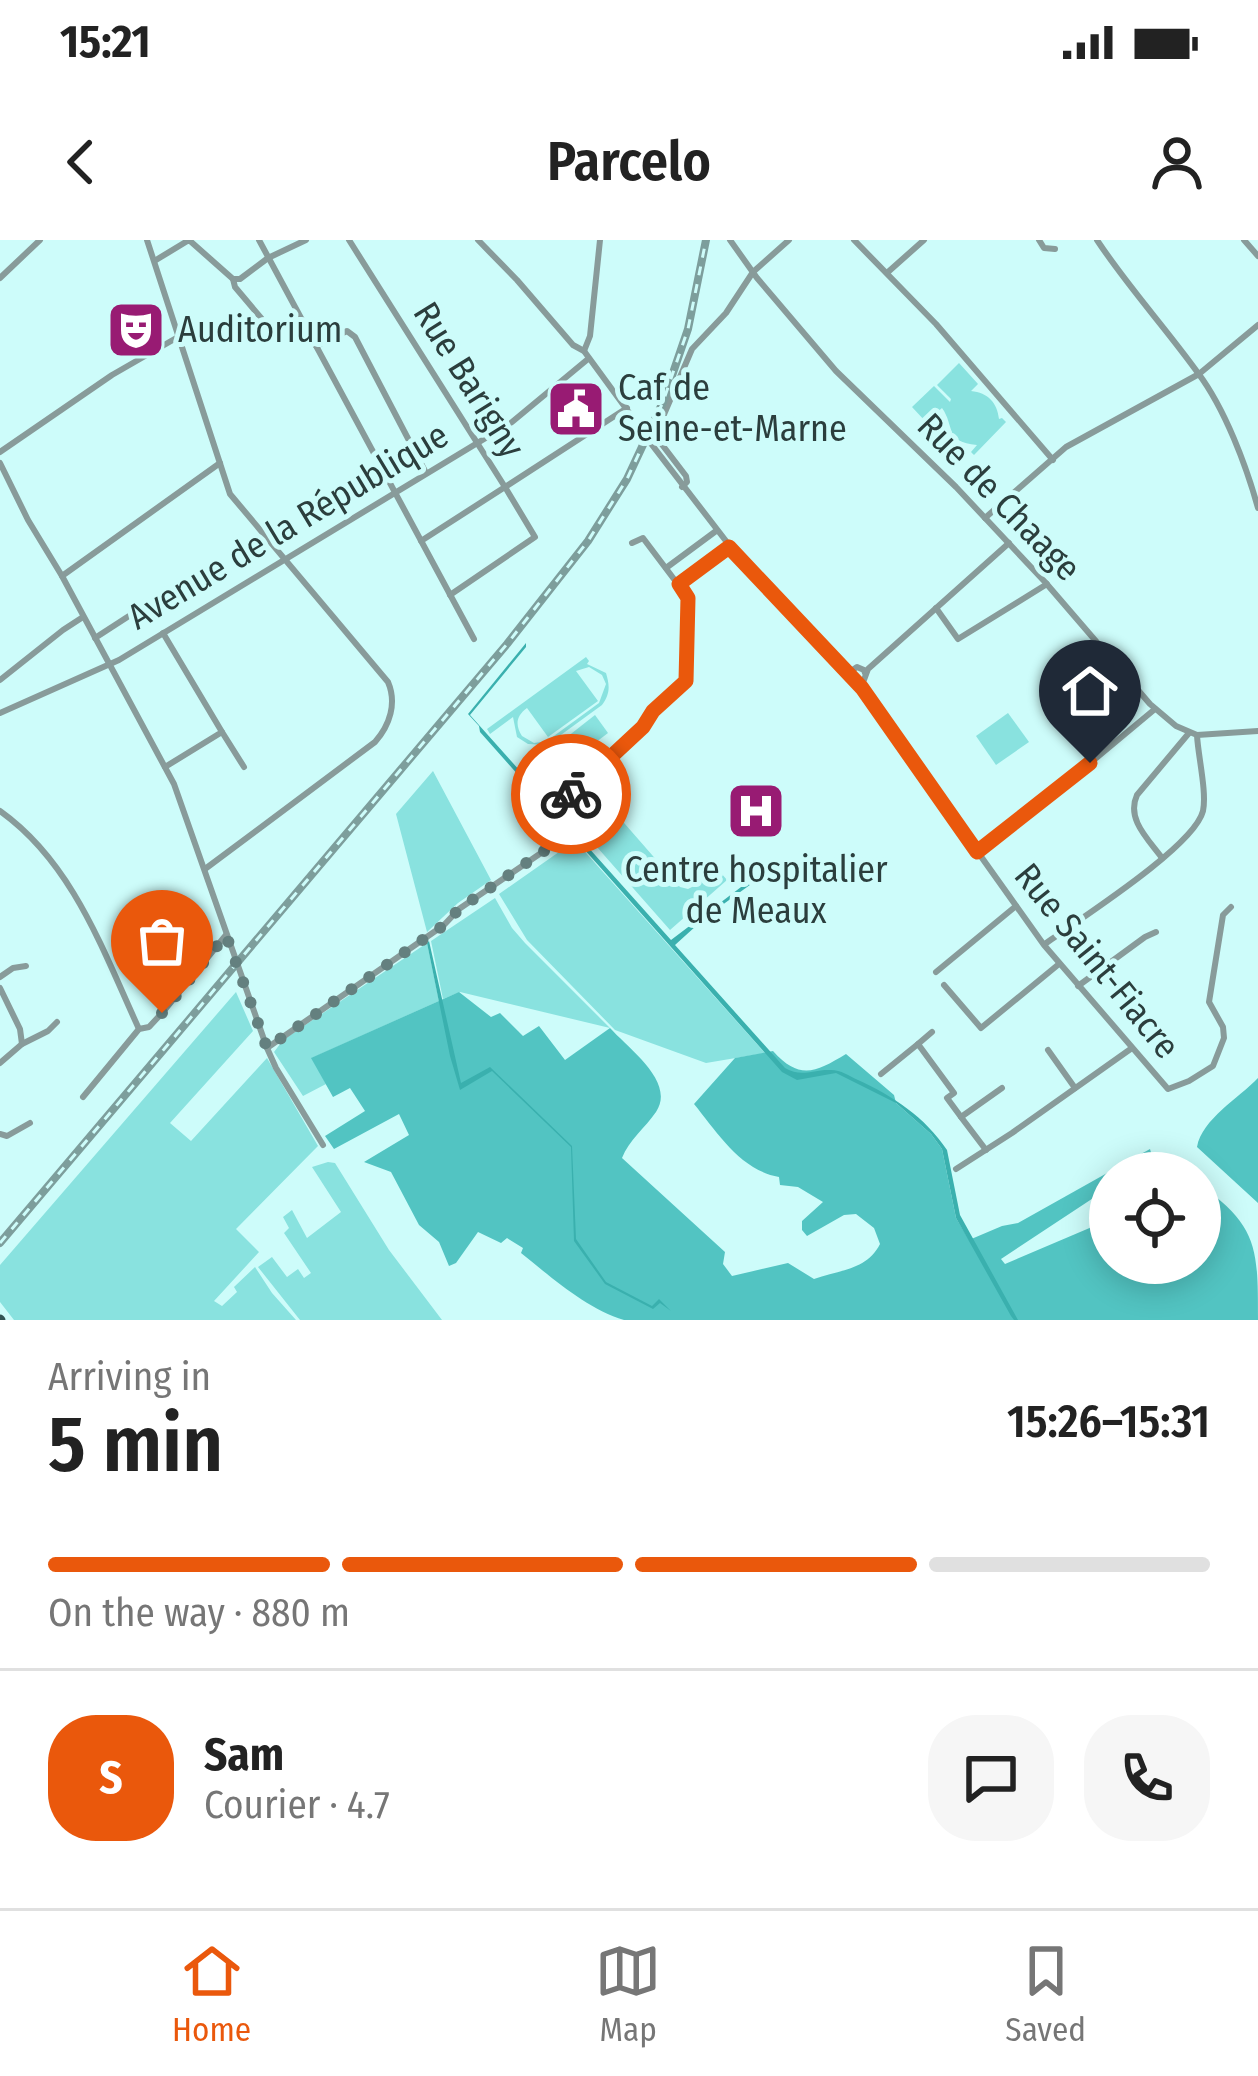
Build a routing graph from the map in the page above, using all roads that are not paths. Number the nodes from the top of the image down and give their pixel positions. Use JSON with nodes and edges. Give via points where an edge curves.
{"nodes":[{"id":1,"x":40,"y":240,"type":"edge"},
{"id":2,"x":147,"y":240,"type":"edge"},
{"id":3,"x":259,"y":240,"type":"edge"},
{"id":4,"x":306,"y":240,"type":"edge"},
{"id":5,"x":349,"y":240,"type":"edge"},
{"id":6,"x":478,"y":240,"type":"edge"},
{"id":7,"x":600,"y":240,"type":"edge"},
{"id":8,"x":730,"y":240,"type":"edge"},
{"id":9,"x":789,"y":240,"type":"edge"},
{"id":10,"x":854,"y":240,"type":"edge"},
{"id":11,"x":923,"y":240,"type":"edge"},
{"id":12,"x":1039,"y":240,"type":"edge"},
{"id":13,"x":1097,"y":240,"type":"edge"},
{"id":14,"x":1244,"y":240,"type":"edge"},
{"id":15,"x":1055,"y":249,"type":"dead end"},
{"id":16,"x":1258,"y":256,"type":"edge"},
{"id":17,"x":268,"y":258,"type":"junction"},
{"id":18,"x":155,"y":260,"type":"junction"},
{"id":19,"x":754,"y":272,"type":"junction"},
{"id":20,"x":888,"y":272,"type":"junction"},
{"id":21,"x":0,"y":278,"type":"edge"},
{"id":22,"x":233,"y":279,"type":"junction"},
{"id":23,"x":267,"y":325,"type":"dead end"},
{"id":24,"x":1257,"y":328,"type":"edge"},
{"id":25,"x":179,"y":337,"type":"junction"},
{"id":26,"x":316,"y":346,"type":"junction"},
{"id":27,"x":586,"y":355,"type":"junction"},
{"id":28,"x":1199,"y":374,"type":"junction"},
{"id":29,"x":626,"y":408,"type":"junction"},
{"id":30,"x":641,"y":429,"type":"dead end"},
{"id":31,"x":649,"y":441,"type":"dead end"},
{"id":32,"x":476,"y":443,"type":"junction"},
{"id":33,"x":0,"y":452,"type":"edge"},
{"id":34,"x":1053,"y":460,"type":"junction"},
{"id":35,"x":0,"y":463,"type":"edge"},
{"id":36,"x":220,"y":464,"type":"junction"},
{"id":37,"x":426,"y":473,"type":"junction"},
{"id":38,"x":505,"y":487,"type":"junction"},
{"id":39,"x":682,"y":487,"type":"junction"},
{"id":40,"x":395,"y":492,"type":"junction"},
{"id":41,"x":1258,"y":508,"type":"edge"},
{"id":42,"x":985,"y":518,"type":"junction"},
{"id":43,"x":716,"y":531,"type":"junction"},
{"id":44,"x":421,"y":541,"type":"junction"},
{"id":45,"x":632,"y":543,"type":"dead end"},
{"id":46,"x":1009,"y":543,"type":"junction"},
{"id":47,"x":729,"y":547,"type":"junction"},
{"id":48,"x":283,"y":560,"type":"junction"},
{"id":49,"x":666,"y":568,"type":"junction"},
{"id":50,"x":62,"y":576,"type":"junction"},
{"id":51,"x":679,"y":584,"type":"junction"},
{"id":52,"x":1047,"y":584,"type":"junction"},
{"id":53,"x":166,"y":592,"type":"dead end"},
{"id":54,"x":450,"y":595,"type":"junction"},
{"id":55,"x":936,"y":608,"type":"junction"},
{"id":56,"x":83,"y":617,"type":"junction"},
{"id":57,"x":163,"y":633,"type":"junction"},
{"id":58,"x":95,"y":638,"type":"junction"},
{"id":59,"x":474,"y":639,"type":"dead end"},
{"id":60,"x":110,"y":665,"type":"junction"},
{"id":61,"x":856,"y":675,"type":"junction"},
{"id":62,"x":0,"y":680,"type":"edge"},
{"id":63,"x":1155,"y":709,"type":"junction"},
{"id":64,"x":0,"y":712,"type":"edge"},
{"id":65,"x":1258,"y":731,"type":"edge"},
{"id":66,"x":222,"y":732,"type":"junction"},
{"id":67,"x":1193,"y":734,"type":"junction"},
{"id":68,"x":165,"y":767,"type":"junction"},
{"id":69,"x":244,"y":767,"type":"dead end"},
{"id":70,"x":0,"y":811,"type":"edge"},
{"id":71,"x":977,"y":852,"type":"junction"},
{"id":72,"x":1162,"y":858,"type":"junction"},
{"id":73,"x":205,"y":869,"type":"junction"},
{"id":74,"x":1016,"y":906,"type":"junction"},
{"id":75,"x":1231,"y":907,"type":"dead end"},
{"id":76,"x":1156,"y":932,"type":"dead end"},
{"id":77,"x":226,"y":935,"type":"junction"},
{"id":78,"x":1044,"y":945,"type":"junction"},
{"id":79,"x":1059,"y":964,"type":"junction"},
{"id":80,"x":26,"y":966,"type":"dead end"},
{"id":81,"x":936,"y":972,"type":"dead end"},
{"id":82,"x":0,"y":976,"type":"edge"},
{"id":83,"x":944,"y":985,"type":"dead end"},
{"id":84,"x":1078,"y":986,"type":"junction"},
{"id":85,"x":0,"y":988,"type":"edge"},
{"id":86,"x":57,"y":1022,"type":"dead end"},
{"id":87,"x":139,"y":1029,"type":"junction"},
{"id":88,"x":932,"y":1032,"type":"dead end"},
{"id":89,"x":22,"y":1044,"type":"junction"},
{"id":90,"x":918,"y":1045,"type":"junction"},
{"id":91,"x":267,"y":1048,"type":"junction"},
{"id":92,"x":1132,"y":1048,"type":"junction"},
{"id":93,"x":1048,"y":1050,"type":"dead end"},
{"id":94,"x":0,"y":1063,"type":"edge"},
{"id":95,"x":881,"y":1074,"type":"dead end"},
{"id":96,"x":1002,"y":1088,"type":"dead end"},
{"id":97,"x":1076,"y":1088,"type":"junction"},
{"id":98,"x":83,"y":1097,"type":"dead end"},
{"id":99,"x":961,"y":1117,"type":"junction"},
{"id":100,"x":30,"y":1123,"type":"dead end"},
{"id":101,"x":0,"y":1134,"type":"edge"},
{"id":102,"x":323,"y":1145,"type":"dead end"},
{"id":103,"x":986,"y":1150,"type":"junction"},
{"id":104,"x":956,"y":1169,"type":"dead end"}],
"edges":[{"from":1,"to":21,"type":"street"},
{"from":2,"to":18,"type":"street"},
{"from":3,"to":17,"type":"street"},
{"from":4,"to":17,"type":"street"},
{"from":5,"to":32,"type":"street","name":"Rue Barigny"},
{"from":6,"to":27,"type":"street"},
{"from":7,"to":27,"type":"street"},
{"from":8,"to":19,"type":"street","name":"Rue de Chaage"},
{"from":9,"to":19,"type":"street"},
{"from":10,"to":20,"type":"street"},
{"from":11,"to":20,"type":"street"},
{"from":12,"to":15,"type":"street"},
{"from":13,"to":28,"type":"street"},
{"from":14,"to":16,"type":"street"},
{"from":17,"to":22,"type":"street"},
{"from":17,"to":26,"type":"street"},
{"from":18,"to":22,"type":"street","via":[[189,240]]},
{"from":18,"to":25,"type":"street"},
{"from":19,"to":39,"type":"street","via":[[687,356],[657,430],[687,478]]},
{"from":19,"to":42,"type":"street","name":"Rue de Chaage","via":[[836,371]]},
{"from":20,"to":34,"type":"street"},
{"from":22,"to":23,"type":"street"},
{"from":24,"to":28,"type":"street"},
{"from":25,"to":33,"type":"street"},
{"from":25,"to":36,"type":"street"},
{"from":26,"to":37,"type":"street","via":[[352,333]]},
{"from":26,"to":40,"type":"street"},
{"from":27,"to":29,"type":"street"},
{"from":27,"to":32,"type":"street","name":"Avenue de la République","via":[[521,415]]},
{"from":28,"to":34,"type":"street"},
{"from":28,"to":41,"type":"street"},
{"from":29,"to":30,"type":"street"},
{"from":29,"to":38,"type":"street","name":"Rue Barigny"},
{"from":31,"to":39,"type":"street"},
{"from":32,"to":37,"type":"street","name":"Avenue de la République"},
{"from":32,"to":38,"type":"street","name":"Rue Barigny"},
{"from":34,"to":42,"type":"street"},
{"from":35,"to":50,"type":"street"},
{"from":36,"to":48,"type":"street","via":[[230,494]]},
{"from":36,"to":50,"type":"street"},
{"from":37,"to":40,"type":"street","name":"Avenue de la République"},
{"from":38,"to":44,"type":"street"},
{"from":38,"to":54,"type":"street","via":[[535,537]]},
{"from":39,"to":43,"type":"street","name":"Rue Saint-Fiacre"},
{"from":40,"to":44,"type":"street"},
{"from":40,"to":48,"type":"street","name":"Avenue de la République"},
{"from":42,"to":46,"type":"street","name":"Rue de Chaage"},
{"from":43,"to":47,"type":"street","name":"Rue Saint-Fiacre"},
{"from":43,"to":49,"type":"street"},
{"from":44,"to":54,"type":"street"},
{"from":45,"to":49,"type":"street","via":[[643,538]]},
{"from":46,"to":52,"type":"street","name":"Rue de Chaage"},
{"from":46,"to":55,"type":"street"},
{"from":47,"to":51,"type":"street"},
{"from":47,"to":61,"type":"street","name":"Rue Saint-Fiacre"},
{"from":48,"to":57,"type":"street","name":"Avenue de la République"},
{"from":48,"to":73,"type":"street","via":[[381,674],[392,711],[375,742]]},
{"from":49,"to":51,"type":"street"},
{"from":50,"to":56,"type":"street"},
{"from":51,"to":91,"type":"street","via":[[688,598],[686,681],[572,793],[560,840]]},
{"from":52,"to":55,"type":"street","via":[[958,640]]},
{"from":52,"to":63,"type":"street","name":"Rue de Chaage"},
{"from":53,"to":58,"type":"street"},
{"from":54,"to":59,"type":"street"},
{"from":55,"to":61,"type":"street"},
{"from":56,"to":58,"type":"street"},
{"from":56,"to":62,"type":"street"},
{"from":57,"to":60,"type":"street","name":"Avenue de la République"},
{"from":57,"to":66,"type":"street"},
{"from":58,"to":60,"type":"street"},
{"from":60,"to":64,"type":"street","name":"Avenue de la République"},
{"from":60,"to":68,"type":"street"},
{"from":61,"to":71,"type":"street","name":"Rue Saint-Fiacre"},
{"from":63,"to":67,"type":"street","name":"Rue de Chaage"},
{"from":63,"to":71,"type":"street"},
{"from":65,"to":67,"type":"street"},
{"from":66,"to":68,"type":"street"},
{"from":66,"to":69,"type":"street"},
{"from":67,"to":72,"type":"street","via":[[1202,812]]},
{"from":67,"to":72,"type":"street","via":[[1131,808]]},
{"from":68,"to":73,"type":"street"},
{"from":70,"to":87,"type":"street","via":[[36,840],[67,882]]},
{"from":71,"to":74,"type":"street","name":"Rue Saint-Fiacre"},
{"from":72,"to":78,"type":"street"},
{"from":73,"to":77,"type":"street"},
{"from":74,"to":78,"type":"street","name":"Rue Saint-Fiacre"},
{"from":74,"to":81,"type":"street"},
{"from":75,"to":92,"type":"street","name":"Rue Saint-Fiacre","via":[[1209,997],[1224,1031],[1217,1059],[1168,1089]]},
{"from":76,"to":84,"type":"street"},
{"from":77,"to":87,"type":"street","via":[[162,1013]]},
{"from":77,"to":91,"type":"street"},
{"from":78,"to":79,"type":"street","name":"Rue Saint-Fiacre"},
{"from":79,"to":83,"type":"street","via":[[980,1028]]},
{"from":79,"to":84,"type":"street","name":"Rue Saint-Fiacre"},
{"from":80,"to":82,"type":"street"},
{"from":84,"to":92,"type":"street","name":"Rue Saint-Fiacre"},
{"from":85,"to":89,"type":"street"},
{"from":86,"to":89,"type":"street"},
{"from":87,"to":98,"type":"street"},
{"from":88,"to":90,"type":"street"},
{"from":89,"to":94,"type":"street"},
{"from":90,"to":95,"type":"street"},
{"from":90,"to":99,"type":"street"},
{"from":91,"to":102,"type":"street"},
{"from":92,"to":97,"type":"street"},
{"from":93,"to":97,"type":"street"},
{"from":96,"to":99,"type":"street"},
{"from":97,"to":103,"type":"street"},
{"from":99,"to":103,"type":"street"},
{"from":100,"to":101,"type":"street"},
{"from":103,"to":104,"type":"street"}]}
